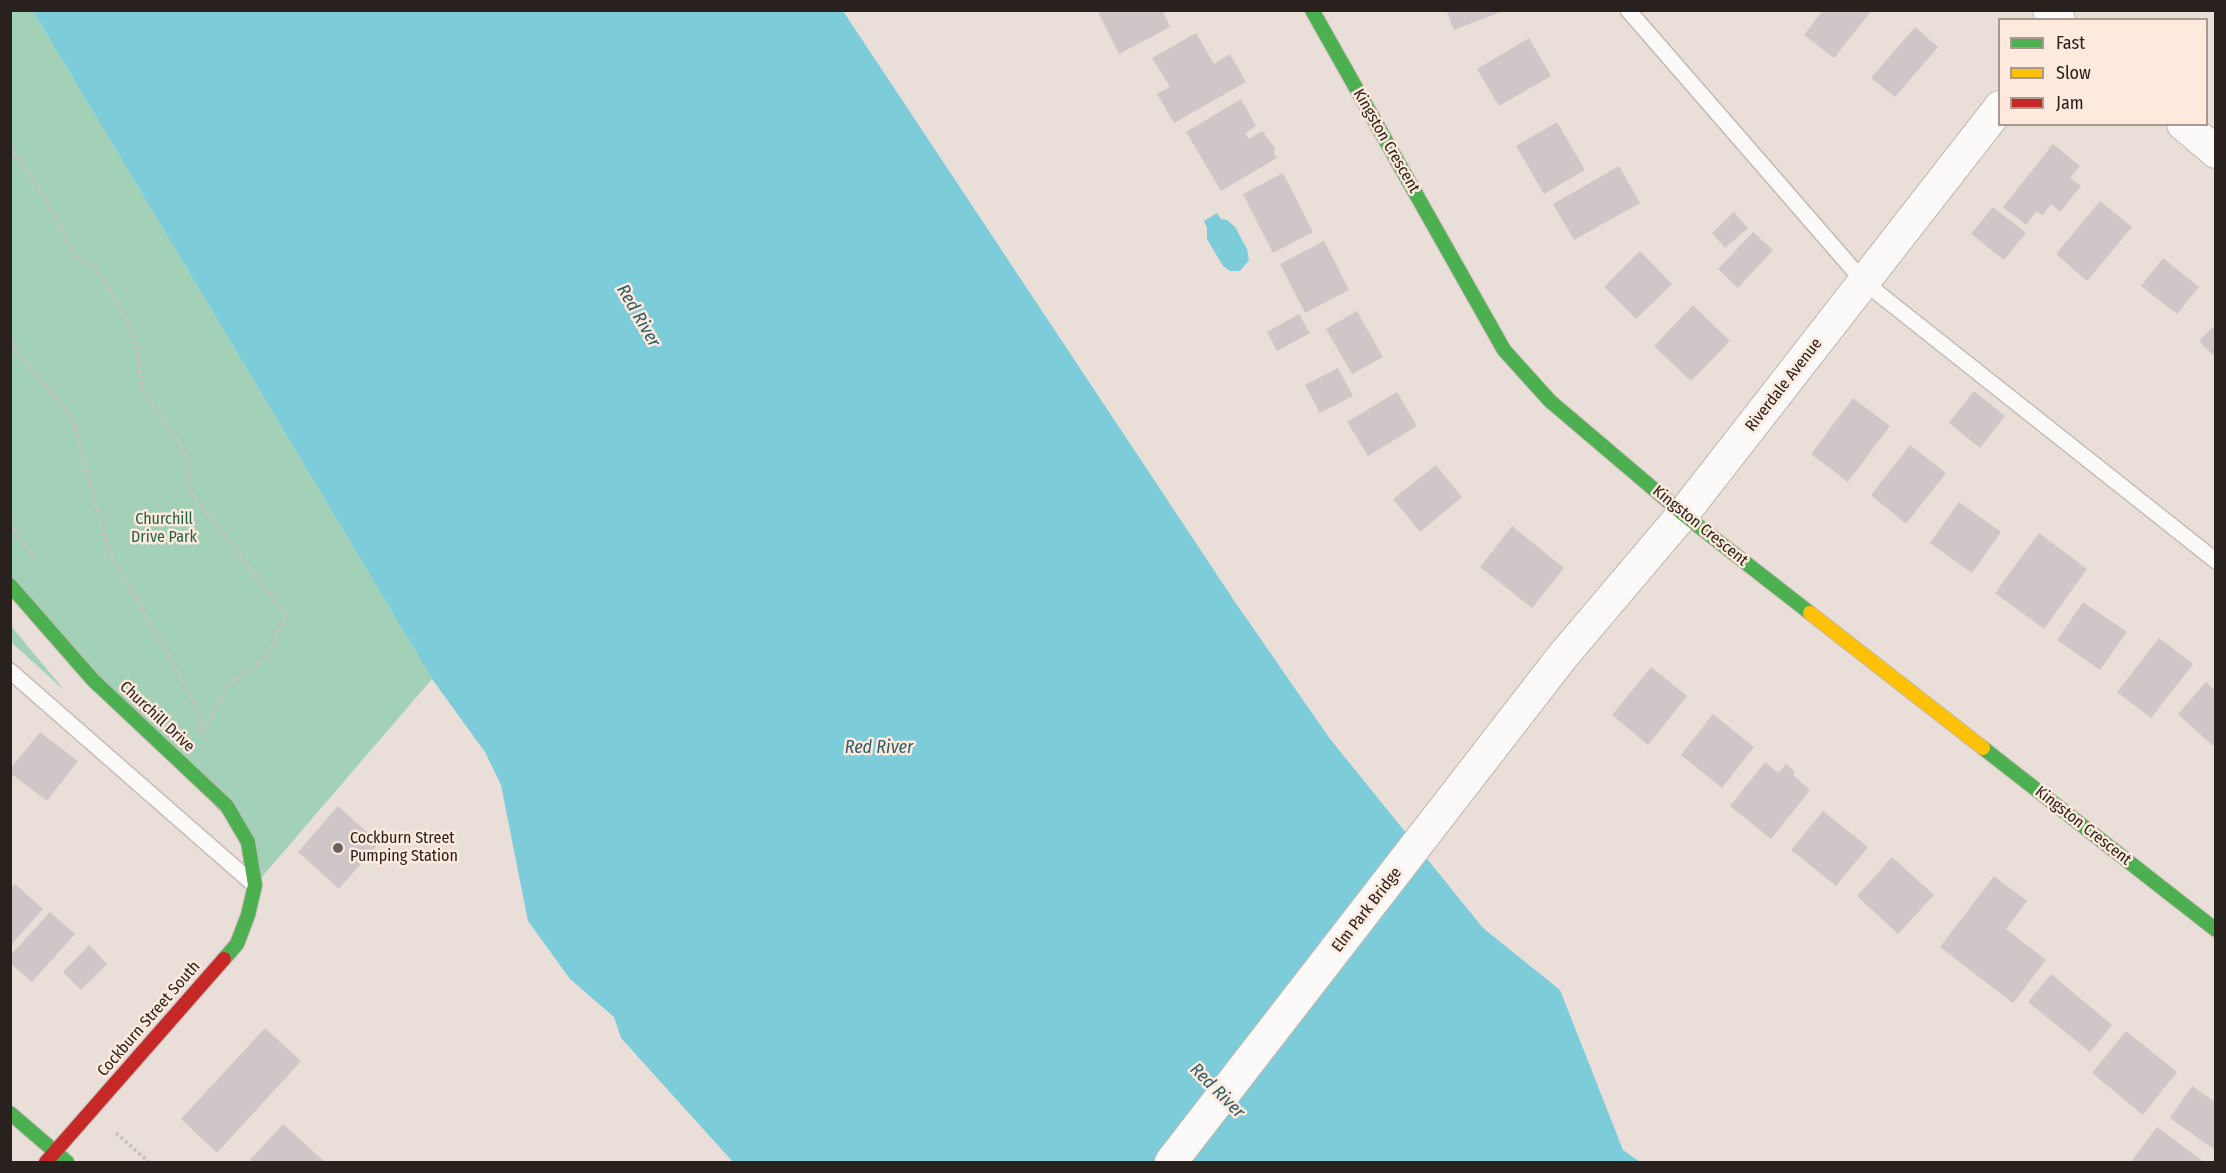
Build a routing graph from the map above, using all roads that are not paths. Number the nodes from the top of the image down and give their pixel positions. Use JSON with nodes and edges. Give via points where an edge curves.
{"nodes":[{"id":1,"x":1312,"y":10,"type":"edge"},
{"id":2,"x":1628,"y":10,"type":"edge"},
{"id":3,"x":1998,"y":110,"type":"edge"},
{"id":4,"x":2185,"y":126,"type":"edge"},
{"id":5,"x":2216,"y":152,"type":"edge"},
{"id":6,"x":1864,"y":282,"type":"junction"},
{"id":7,"x":1683,"y":514,"type":"junction"},
{"id":8,"x":2216,"y":561,"type":"edge"},
{"id":9,"x":10,"y":585,"type":"edge"},
{"id":10,"x":1562,"y":657,"type":"joint"},
{"id":11,"x":10,"y":671,"type":"edge"},
{"id":12,"x":255,"y":885,"type":"junction"},
{"id":13,"x":2216,"y":930,"type":"edge"},
{"id":14,"x":10,"y":1113,"type":"edge"},
{"id":15,"x":50,"y":1157,"type":"edge"},
{"id":16,"x":67,"y":1162,"type":"edge"},
{"id":17,"x":1171,"y":1162,"type":"edge"}],
"edges":[{"from":1,"to":7,"type":"street","name":"Kingston Crescent","via":[[1504,350],[1550,401]]},
{"from":2,"to":6,"type":"lane"},
{"from":3,"to":6,"type":"street","name":"Riverdale Avenue"},
{"from":4,"to":5,"type":"street"},
{"from":6,"to":7,"type":"street","name":"Riverdale Avenue"},
{"from":6,"to":8,"type":"lane"},
{"from":7,"to":10,"type":"street","name":"Riverdale Avenue"},
{"from":7,"to":13,"type":"street","name":"Kingston Crescent"},
{"from":9,"to":12,"type":"street","name":"Churchill Drive","via":[[93,680],[226,806],[248,842]]},
{"from":10,"to":17,"type":"street","name":"Elm Park Bridge"},
{"from":11,"to":12,"type":"lane"},
{"from":12,"to":15,"type":"street","name":"Cockburn Street South","via":[[237,944]]},
{"from":14,"to":15,"type":"street"},
{"from":15,"to":16,"type":"street"}]}
